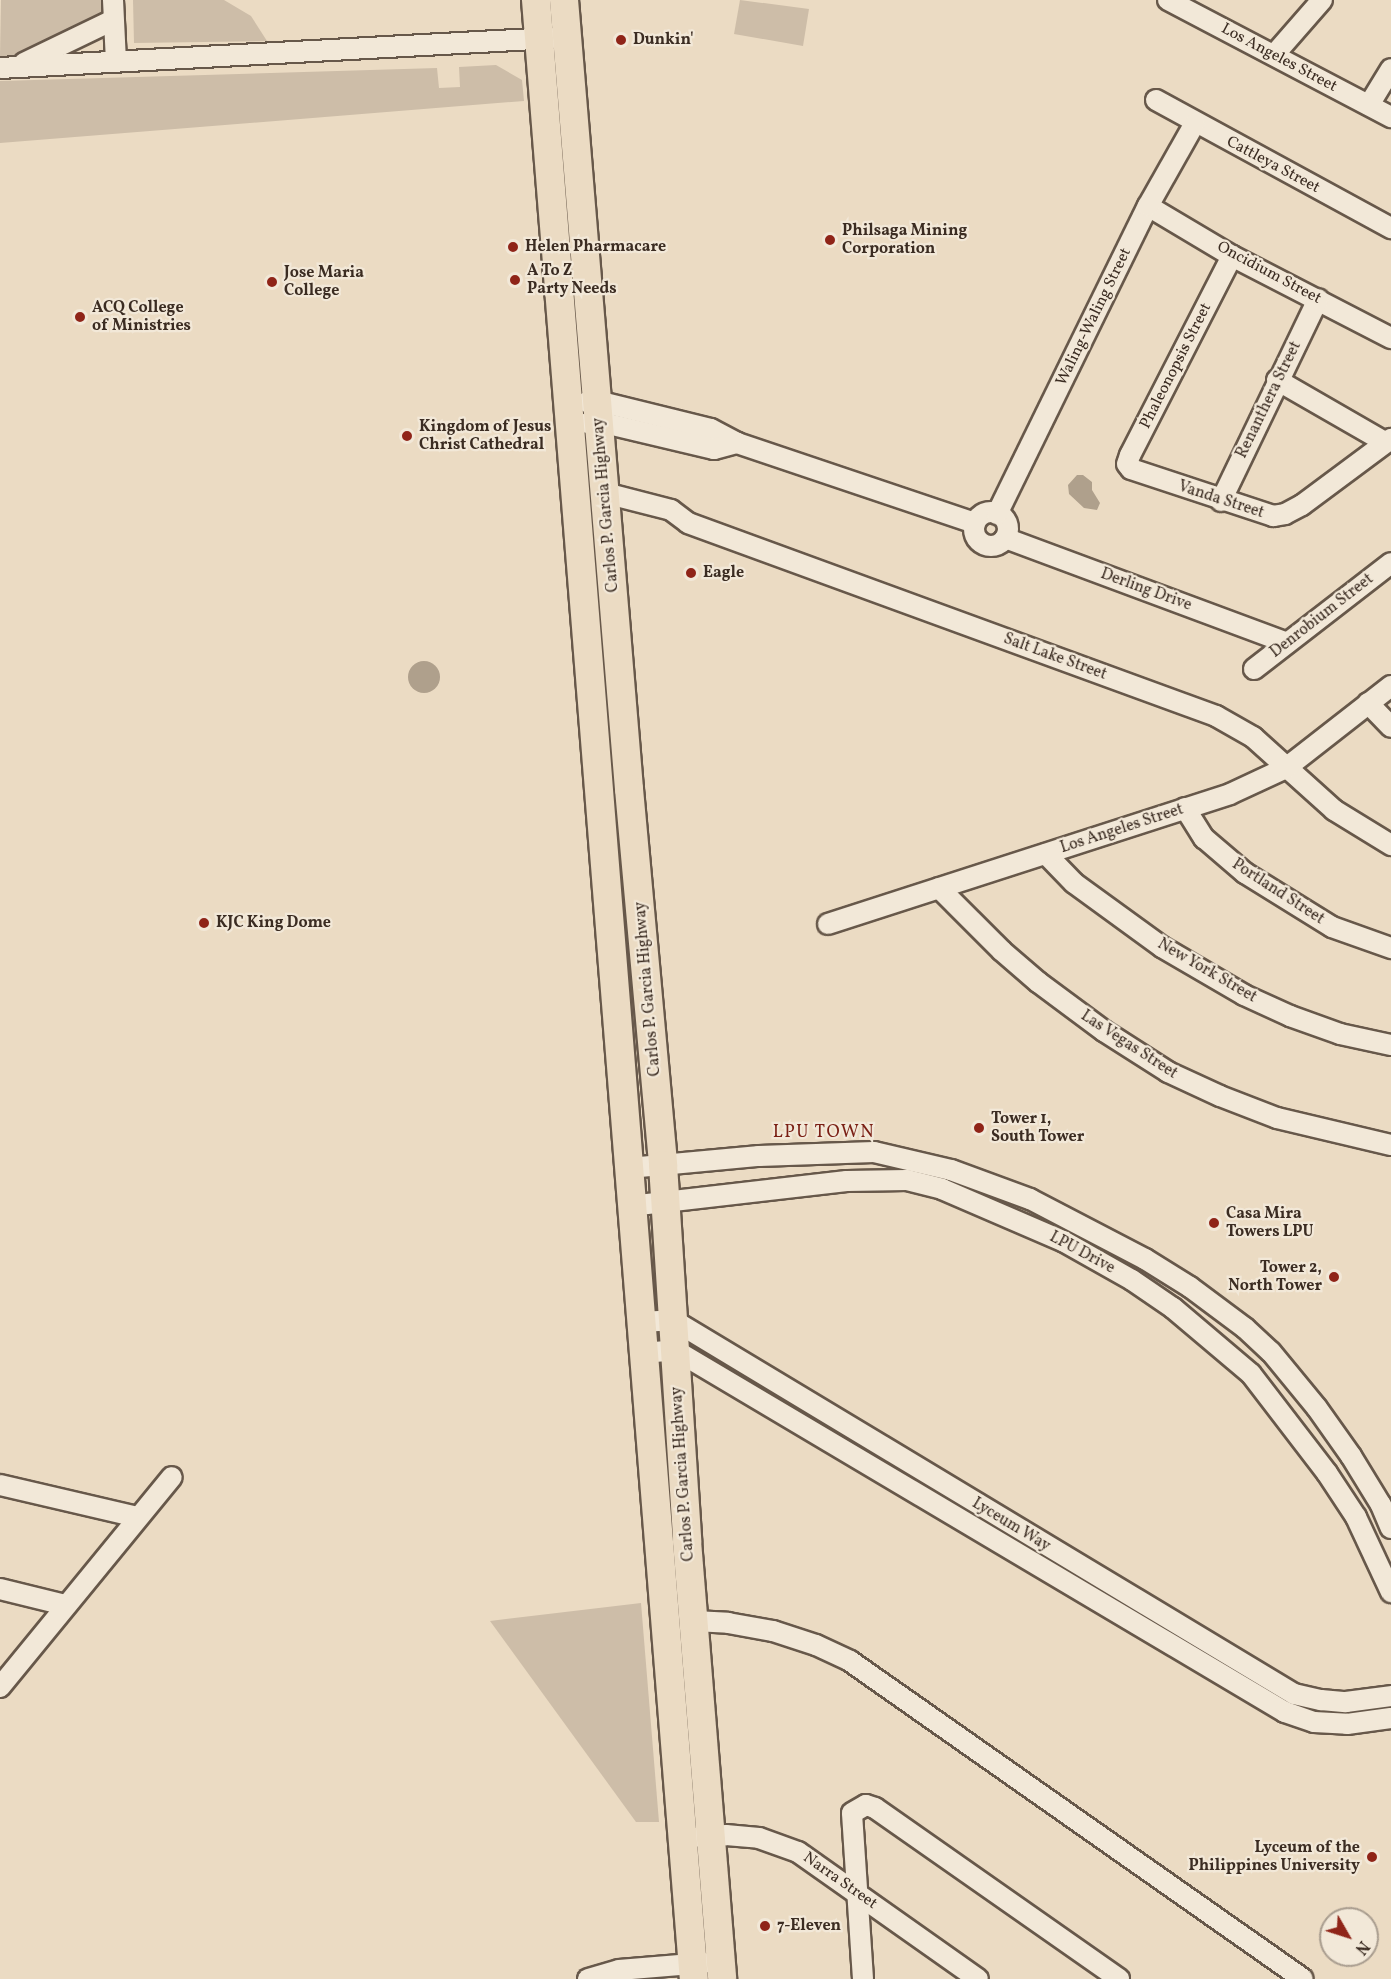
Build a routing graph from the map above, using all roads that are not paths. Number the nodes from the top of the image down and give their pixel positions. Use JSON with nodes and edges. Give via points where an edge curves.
{"nodes":[{"id":1,"x":113,"y":0,"type":"edge"},
{"id":2,"x":536,"y":0,"type":"edge"},
{"id":3,"x":564,"y":0,"type":"edge"},
{"id":4,"x":1322,"y":0,"type":"edge"},
{"id":5,"x":1173,"y":1,"type":"edge"},
{"id":6,"x":113,"y":20,"type":"junction"},
{"id":7,"x":553,"y":38,"type":"junction"},
{"id":8,"x":1274,"y":56,"type":"junction"},
{"id":9,"x":116,"y":61,"type":"junction"},
{"id":10,"x":7,"y":68,"type":"edge"},
{"id":11,"x":1391,"y":69,"type":"edge"},
{"id":12,"x":1156,"y":100,"type":"dead end"},
{"id":13,"x":1369,"y":105,"type":"junction"},
{"id":14,"x":1391,"y":117,"type":"edge"},
{"id":15,"x":1195,"y":123,"type":"junction"},
{"id":16,"x":1148,"y":206,"type":"junction"},
{"id":17,"x":1391,"y":228,"type":"edge"},
{"id":18,"x":1232,"y":256,"type":"junction"},
{"id":19,"x":1318,"y":299,"type":"junction"},
{"id":20,"x":1391,"y":338,"type":"edge"},
{"id":21,"x":1277,"y":380,"type":"junction"},
{"id":22,"x":599,"y":412,"type":"junction"},
{"id":23,"x":570,"y":414,"type":"junction"},
{"id":24,"x":1388,"y":440,"type":"edge"},
{"id":25,"x":1137,"y":473,"type":"joint"},
{"id":26,"x":605,"y":500,"type":"junction"},
{"id":27,"x":1221,"y":501,"type":"junction"},
{"id":28,"x":997,"y":514,"type":"junction"},
{"id":29,"x":975,"y":523,"type":"junction"},
{"id":30,"x":1005,"y":538,"type":"junction"},
{"id":31,"x":1391,"y":563,"type":"edge"},
{"id":32,"x":1287,"y":643,"type":"junction"},
{"id":33,"x":1254,"y":669,"type":"dead end"},
{"id":34,"x":1391,"y":686,"type":"edge"},
{"id":35,"x":1368,"y":703,"type":"junction"},
{"id":36,"x":1391,"y":727,"type":"edge"},
{"id":37,"x":1286,"y":768,"type":"junction"},
{"id":38,"x":1185,"y":808,"type":"junction"},
{"id":39,"x":1391,"y":845,"type":"edge"},
{"id":40,"x":1046,"y":854,"type":"junction"},
{"id":41,"x":939,"y":888,"type":"junction"},
{"id":42,"x":828,"y":924,"type":"dead end"},
{"id":43,"x":1391,"y":948,"type":"edge"},
{"id":44,"x":1391,"y":1045,"type":"edge"},
{"id":45,"x":1391,"y":1145,"type":"edge"},
{"id":46,"x":663,"y":1165,"type":"junction"},
{"id":47,"x":629,"y":1168,"type":"junction"},
{"id":48,"x":665,"y":1202,"type":"junction"},
{"id":49,"x":630,"y":1206,"type":"junction"},
{"id":50,"x":673,"y":1320,"type":"junction"},
{"id":51,"x":640,"y":1322,"type":"junction"},
{"id":52,"x":675,"y":1350,"type":"junction"},
{"id":53,"x":643,"y":1353,"type":"junction"},
{"id":54,"x":764,"y":1377,"type":"junction"},
{"id":55,"x":754,"y":1397,"type":"junction"},
{"id":56,"x":172,"y":1477,"type":"dead end"},
{"id":57,"x":0,"y":1485,"type":"edge"},
{"id":58,"x":137,"y":1517,"type":"junction"},
{"id":59,"x":1391,"y":1528,"type":"edge"},
{"id":60,"x":687,"y":1541,"type":"junction"},
{"id":61,"x":658,"y":1544,"type":"junction"},
{"id":62,"x":0,"y":1589,"type":"edge"},
{"id":63,"x":1391,"y":1592,"type":"edge"},
{"id":64,"x":65,"y":1605,"type":"junction"},
{"id":65,"x":694,"y":1621,"type":"junction"},
{"id":66,"x":1,"y":1685,"type":"edge"},
{"id":67,"x":1391,"y":1696,"type":"edge"},
{"id":68,"x":1391,"y":1718,"type":"edge"},
{"id":69,"x":711,"y":1836,"type":"junction"},
{"id":70,"x":683,"y":1839,"type":"junction"},
{"id":71,"x":855,"y":1891,"type":"junction"},
{"id":72,"x":722,"y":1970,"type":"edge"},
{"id":73,"x":693,"y":1971,"type":"edge"},
{"id":74,"x":588,"y":1979,"type":"edge"},
{"id":75,"x":863,"y":1979,"type":"edge"},
{"id":76,"x":978,"y":1979,"type":"edge"},
{"id":77,"x":1119,"y":1979,"type":"edge"},
{"id":78,"x":1303,"y":1979,"type":"edge"}],
"edges":[{"from":1,"to":6,"type":"street"},
{"from":2,"to":7,"type":"highway","name":"Carlos P. Garcia Highway"},
{"from":3,"to":7,"type":"highway","name":"Carlos P. Garcia Highway"},
{"from":4,"to":8,"type":"street"},
{"from":5,"to":8,"type":"street","name":"Los Angeles Street"},
{"from":6,"to":9,"type":"street"},
{"from":6,"to":10,"type":"street"},
{"from":7,"to":9,"type":"street"},
{"from":7,"to":22,"type":"highway","name":"Carlos P. Garcia Highway"},
{"from":7,"to":23,"type":"highway","name":"Carlos P. Garcia Highway"},
{"from":8,"to":13,"type":"street","name":"Los Angeles Street"},
{"from":9,"to":10,"type":"street"},
{"from":11,"to":13,"type":"street"},
{"from":12,"to":15,"type":"street","name":"Cattleya Street"},
{"from":13,"to":14,"type":"street","name":"Los Angeles Street"},
{"from":15,"to":16,"type":"street","name":"Waling-Waling Street"},
{"from":15,"to":17,"type":"street","name":"Cattleya Street"},
{"from":16,"to":18,"type":"street","name":"Oncidium Street"},
{"from":16,"to":28,"type":"street","name":"Waling-Waling Street"},
{"from":18,"to":19,"type":"street","name":"Oncidium Street"},
{"from":18,"to":25,"type":"street","name":"Phaleonopsis Street","via":[[1130,455],[1128,465]]},
{"from":19,"to":20,"type":"street","name":"Oncidium Street"},
{"from":19,"to":21,"type":"street","name":"Renanthera Street"},
{"from":21,"to":24,"type":"street"},
{"from":21,"to":27,"type":"street","name":"Renanthera Street"},
{"from":22,"to":23,"type":"street"},
{"from":22,"to":26,"type":"highway","name":"Carlos P. Garcia Highway"},
{"from":22,"to":29,"type":"street","via":[[714,449],[737,443]]},
{"from":23,"to":47,"type":"highway","name":"Carlos P. Garcia Highway"},
{"from":24,"to":27,"type":"street","name":"Vanda Street","via":[[1302,505],[1284,514],[1260,514]]},
{"from":25,"to":27,"type":"street","name":"Vanda Street"},
{"from":26,"to":37,"type":"street","name":"Salt Lake Street","via":[[667,522],[688,523],[1215,716],[1252,737]]},
{"from":26,"to":46,"type":"highway","name":"Carlos P. Garcia Highway"},
{"from":28,"to":29,"type":"street","via":[[984,514]]},
{"from":28,"to":30,"type":"street","via":[[1005,521]]},
{"from":29,"to":30,"type":"street","via":[[974,532],[982,543],[994,545]]},
{"from":30,"to":32,"type":"street","name":"Derling Drive"},
{"from":31,"to":32,"type":"street","name":"Denrobium Street"},
{"from":32,"to":33,"type":"street","name":"Denrobium Street"},
{"from":34,"to":35,"type":"street","name":"Los Angeles Street"},
{"from":35,"to":36,"type":"street"},
{"from":35,"to":37,"type":"street","name":"Los Angeles Street"},
{"from":37,"to":38,"type":"street","name":"Los Angeles Street","via":[[1230,794]]},
{"from":37,"to":39,"type":"street","name":"Salt Lake Street","via":[[1334,810]]},
{"from":38,"to":40,"type":"street","name":"Los Angeles Street"},
{"from":38,"to":43,"type":"street","name":"Portland Street","via":[[1204,838],[1245,873],[1332,927]]},
{"from":40,"to":41,"type":"street","name":"Los Angeles Street"},
{"from":40,"to":44,"type":"street","name":"New York Street","via":[[1074,883],[1103,904],[1162,946],[1244,995],[1340,1034]]},
{"from":41,"to":42,"type":"street","name":"Los Angeles Street"},
{"from":41,"to":45,"type":"street","name":"Las Vegas Street","via":[[1038,982],[1168,1072],[1277,1118]]},
{"from":46,"to":47,"type":"street","name":"LPU Drive"},
{"from":46,"to":48,"type":"highway","name":"Carlos P. Garcia Highway"},
{"from":46,"to":59,"type":"street","name":"LPU Drive","via":[[874,1152],[1001,1186],[1074,1220],[1190,1287],[1271,1352],[1351,1456]]},
{"from":47,"to":49,"type":"highway","name":"Carlos P. Garcia Highway"},
{"from":48,"to":49,"type":"street","name":"LPU Drive"},
{"from":48,"to":50,"type":"highway","name":"Carlos P. Garcia Highway"},
{"from":48,"to":63,"type":"street","name":"LPU Drive","via":[[847,1181],[907,1180],[942,1189],[1063,1241],[1173,1308],[1251,1374],[1356,1517]]},
{"from":49,"to":51,"type":"highway","name":"Carlos P. Garcia Highway"},
{"from":50,"to":51,"type":"street"},
{"from":50,"to":52,"type":"highway","name":"Carlos P. Garcia Highway"},
{"from":50,"to":54,"type":"street","name":"Lyceum Way"},
{"from":51,"to":53,"type":"highway","name":"Carlos P. Garcia Highway"},
{"from":52,"to":53,"type":"street"},
{"from":52,"to":55,"type":"street","name":"Lyceum Way"},
{"from":52,"to":60,"type":"highway","name":"Carlos P. Garcia Highway"},
{"from":53,"to":61,"type":"highway","name":"Carlos P. Garcia Highway"},
{"from":54,"to":55,"type":"street"},
{"from":54,"to":67,"type":"street","name":"Lyceum Way","via":[[1294,1694],[1346,1702]]},
{"from":55,"to":68,"type":"street","name":"Lyceum Way","via":[[1285,1713],[1314,1722],[1347,1724]]},
{"from":56,"to":58,"type":"street"},
{"from":57,"to":58,"type":"street"},
{"from":58,"to":64,"type":"street"},
{"from":60,"to":61,"type":"highway"},
{"from":60,"to":65,"type":"highway","name":"Carlos P. Garcia Highway"},
{"from":61,"to":70,"type":"highway","name":"Carlos P. Garcia Highway"},
{"from":62,"to":64,"type":"street"},
{"from":64,"to":66,"type":"street"},
{"from":65,"to":69,"type":"highway","name":"Carlos P. Garcia Highway"},
{"from":65,"to":78,"type":"street","via":[[773,1631],[850,1661]]},
{"from":69,"to":70,"type":"street","name":"Narra Street"},
{"from":69,"to":71,"type":"street","name":"Narra Street","via":[[742,1835],[781,1844]]},
{"from":69,"to":72,"type":"highway","name":"Carlos P. Garcia Highway"},
{"from":70,"to":73,"type":"highway","name":"Carlos P. Garcia Highway"},
{"from":71,"to":75,"type":"street"},
{"from":71,"to":76,"type":"street","name":"Narra Street"},
{"from":71,"to":77,"type":"street","via":[[852,1813],[866,1805]]},
{"from":72,"to":73,"type":"street"},
{"from":73,"to":74,"type":"street","via":[[619,1970]]}]}
